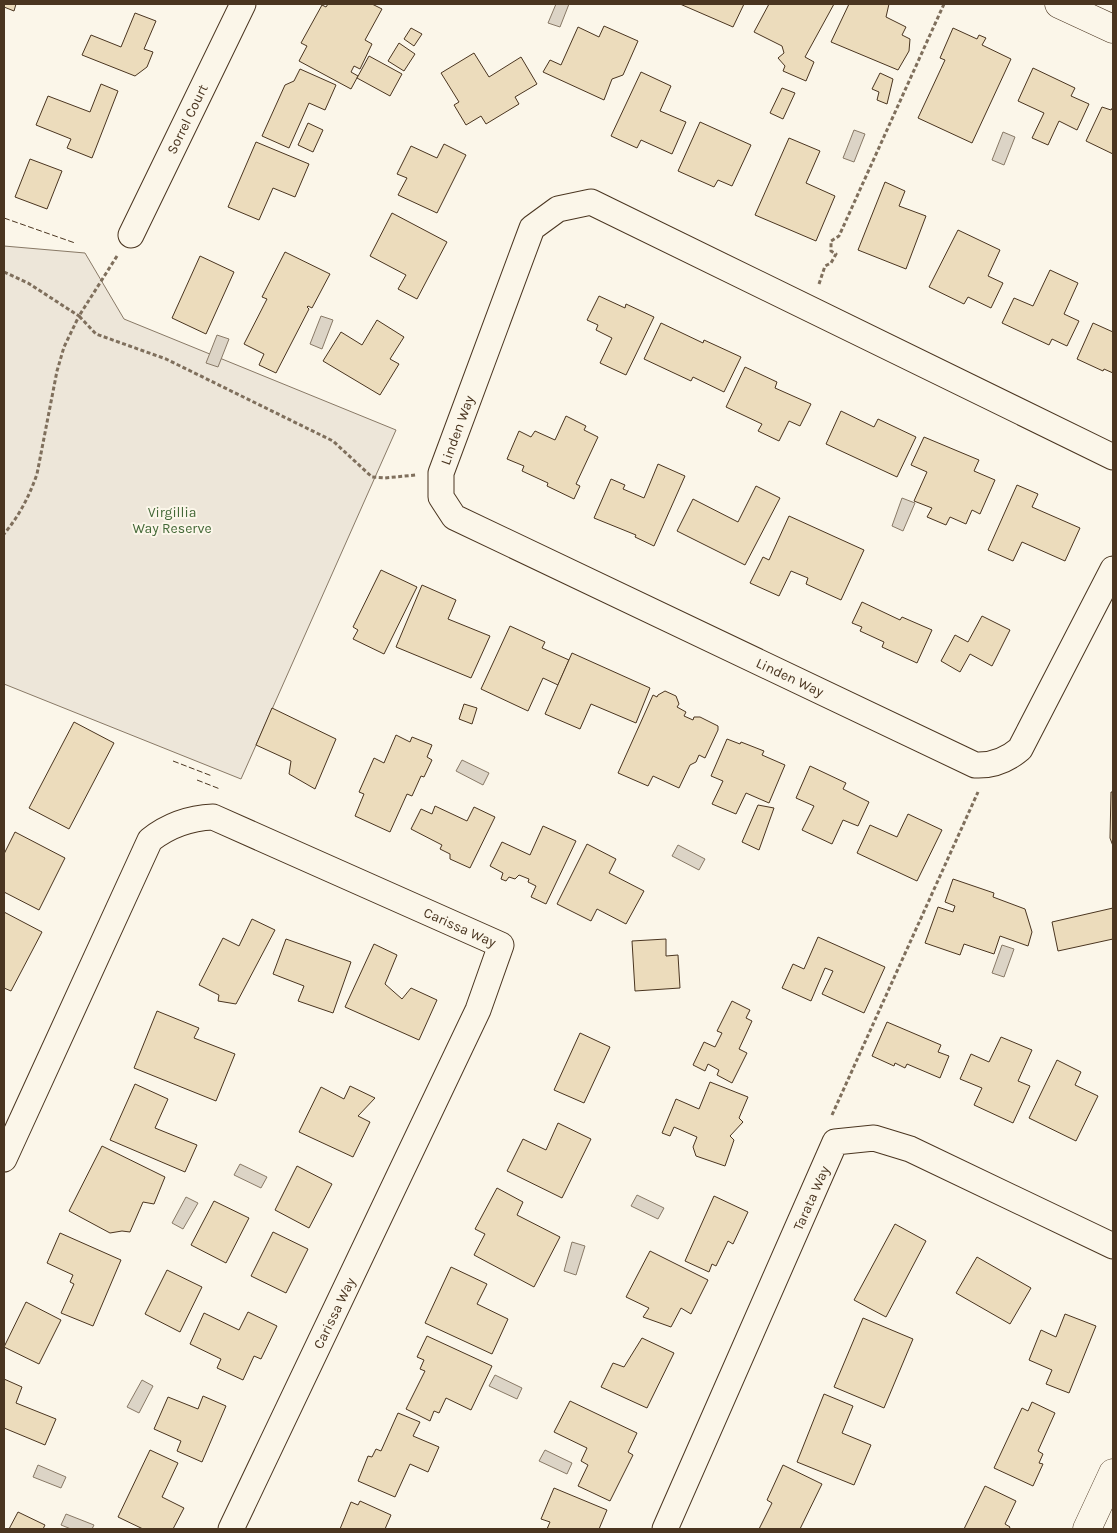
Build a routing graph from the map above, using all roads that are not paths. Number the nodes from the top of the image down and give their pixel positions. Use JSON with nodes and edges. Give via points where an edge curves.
{"nodes":[{"id":1,"x":243,"y":4,"type":"edge"},
{"id":2,"x":1059,"y":4,"type":"edge"},
{"id":3,"x":1113,"y":29,"type":"edge"},
{"id":4,"x":131,"y":235,"type":"road end"},
{"id":5,"x":1113,"y":457,"type":"edge"},
{"id":6,"x":1113,"y":568,"type":"edge"},
{"id":7,"x":4,"y":1158,"type":"edge"},
{"id":8,"x":1113,"y":1246,"type":"edge"},
{"id":9,"x":1113,"y":1473,"type":"edge"},
{"id":10,"x":231,"y":1529,"type":"edge"},
{"id":11,"x":665,"y":1529,"type":"edge"},
{"id":12,"x":1087,"y":1529,"type":"edge"}],
"edges":[{"from":1,"to":4,"type":"street","name":"Sorrel Court"},
{"from":2,"to":3,"type":"street"},
{"from":5,"to":6,"type":"street","name":"Linden Way","via":[[591,202],[558,209],[532,228],[441,473],[441,497],[454,517],[975,765],[1006,760],[1020,749]]},
{"from":7,"to":10,"type":"street","name":"Carissa Way","via":[[150,840],[179,823],[213,817],[501,945],[478,1010]]},
{"from":8,"to":11,"type":"street","name":"Tarata Way","via":[[910,1149],[874,1138],[835,1142]]},
{"from":9,"to":12,"type":"street"}]}
